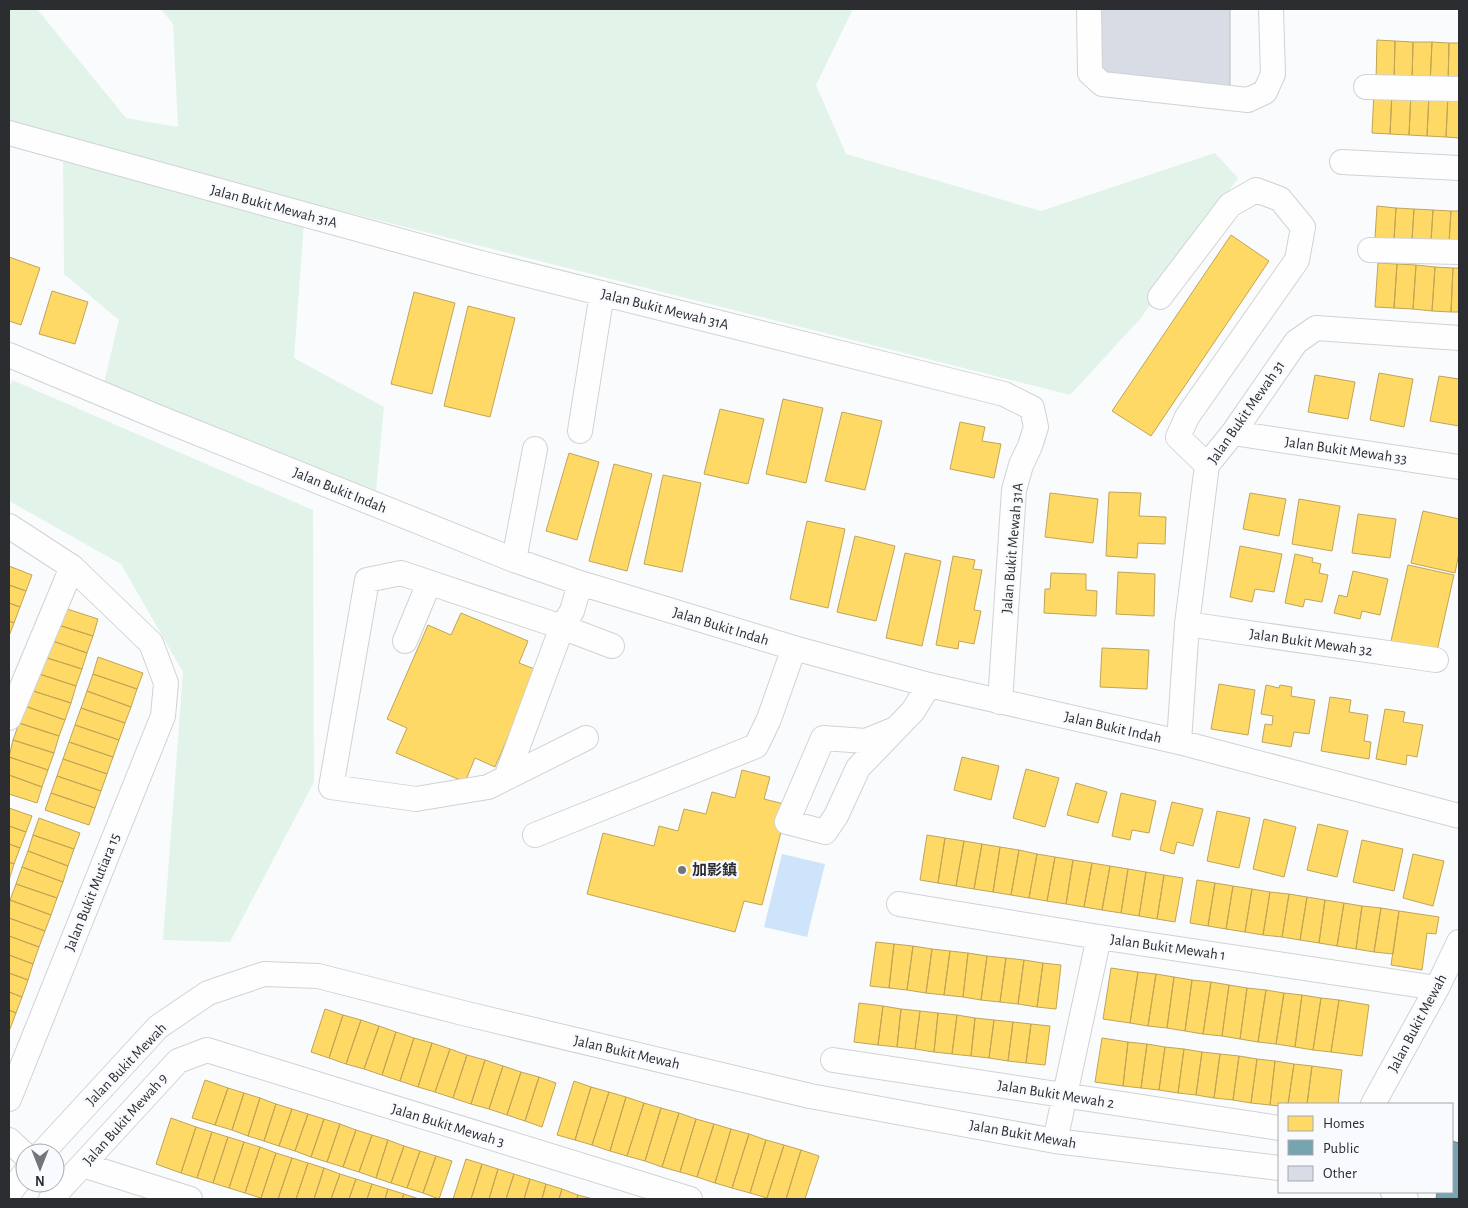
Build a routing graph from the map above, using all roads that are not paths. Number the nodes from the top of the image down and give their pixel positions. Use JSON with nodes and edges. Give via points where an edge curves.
{"nodes":[{"id":1,"x":1089,"y":9,"type":"edge"},
{"id":2,"x":1271,"y":9,"type":"edge"},
{"id":3,"x":1366,"y":87,"type":"dead end"},
{"id":4,"x":1459,"y":89,"type":"edge"},
{"id":5,"x":9,"y":133,"type":"edge"},
{"id":6,"x":1342,"y":162,"type":"dead end"},
{"id":7,"x":1459,"y":168,"type":"edge"},
{"id":8,"x":1370,"y":250,"type":"dead end"},
{"id":9,"x":1459,"y":252,"type":"edge"},
{"id":10,"x":602,"y":293,"type":"junction"},
{"id":11,"x":1160,"y":297,"type":"dead end"},
{"id":12,"x":1459,"y":338,"type":"edge"},
{"id":13,"x":9,"y":355,"type":"edge"},
{"id":14,"x":580,"y":432,"type":"dead end"},
{"id":15,"x":1233,"y":433,"type":"junction"},
{"id":16,"x":535,"y":449,"type":"dead end"},
{"id":17,"x":1207,"y":466,"type":"junction"},
{"id":18,"x":1459,"y":467,"type":"edge"},
{"id":19,"x":9,"y":526,"type":"edge"},
{"id":20,"x":514,"y":560,"type":"junction"},
{"id":21,"x":72,"y":567,"type":"junction"},
{"id":22,"x":429,"y":582,"type":"junction"},
{"id":23,"x":580,"y":583,"type":"junction"},
{"id":24,"x":1187,"y":624,"type":"junction"},
{"id":25,"x":562,"y":627,"type":"junction"},
{"id":26,"x":406,"y":641,"type":"dead end"},
{"id":27,"x":612,"y":646,"type":"dead end"},
{"id":28,"x":794,"y":648,"type":"junction"},
{"id":29,"x":1436,"y":660,"type":"dead end"},
{"id":30,"x":929,"y":685,"type":"junction"},
{"id":31,"x":1000,"y":702,"type":"junction"},
{"id":32,"x":9,"y":718,"type":"edge"},
{"id":33,"x":895,"y":729,"type":"junction"},
{"id":34,"x":586,"y":738,"type":"dead end"},
{"id":35,"x":1179,"y":742,"type":"junction"},
{"id":36,"x":506,"y":778,"type":"junction"},
{"id":37,"x":1459,"y":816,"type":"edge"},
{"id":38,"x":535,"y":835,"type":"dead end"},
{"id":39,"x":898,"y":904,"type":"dead end"},
{"id":40,"x":1098,"y":937,"type":"junction"},
{"id":41,"x":1459,"y":942,"type":"edge"},
{"id":42,"x":1437,"y":988,"type":"junction"},
{"id":43,"x":207,"y":1050,"type":"joint"},
{"id":44,"x":833,"y":1060,"type":"dead end"},
{"id":45,"x":1063,"y":1096,"type":"junction"},
{"id":46,"x":9,"y":1100,"type":"edge"},
{"id":47,"x":1373,"y":1103,"type":"edge"},
{"id":48,"x":1278,"y":1128,"type":"edge"},
{"id":49,"x":1055,"y":1141,"type":"junction"},
{"id":50,"x":51,"y":1143,"type":"edge"},
{"id":51,"x":83,"y":1165,"type":"junction"},
{"id":52,"x":1278,"y":1168,"type":"edge"},
{"id":53,"x":1395,"y":1193,"type":"edge"},
{"id":54,"x":176,"y":1197,"type":"edge"},
{"id":55,"x":50,"y":1199,"type":"edge"},
{"id":56,"x":690,"y":1199,"type":"edge"},
{"id":57,"x":1406,"y":1199,"type":"edge"}],
"edges":[{"from":1,"to":2,"type":"street","via":[[1090,73],[1102,84],[1248,100],[1265,92],[1273,74]]},
{"from":3,"to":4,"type":"street"},
{"from":5,"to":10,"type":"street","name":"Jalan Bukit Mewah 31A","via":[[481,263]]},
{"from":6,"to":7,"type":"street"},
{"from":8,"to":9,"type":"street"},
{"from":10,"to":14,"type":"street"},
{"from":10,"to":31,"type":"street","name":"Jalan Bukit Mewah 31A","via":[[1004,394],[1032,408],[1036,427],[1014,490]]},
{"from":11,"to":17,"type":"street","via":[[1230,205],[1256,190],[1280,199],[1303,227],[1297,260],[1187,417],[1178,438]]},
{"from":12,"to":15,"type":"street","name":"Jalan Bukit Mewah 31","via":[[1316,328],[1296,342]]},
{"from":13,"to":20,"type":"street","name":"Jalan Bukit Indah"},
{"from":15,"to":17,"type":"street","name":"Jalan Bukit Mewah 31"},
{"from":15,"to":18,"type":"street","name":"Jalan Bukit Mewah 33"},
{"from":16,"to":20,"type":"street"},
{"from":17,"to":24,"type":"street","name":"Jalan Bukit Mewah 31"},
{"from":19,"to":21,"type":"street"},
{"from":20,"to":23,"type":"street","name":"Jalan Bukit Indah"},
{"from":21,"to":32,"type":"street"},
{"from":21,"to":46,"type":"street","name":"Jalan Bukit Mutiara 15","via":[[151,643],[166,683],[162,716]]},
{"from":22,"to":25,"type":"street"},
{"from":22,"to":26,"type":"street"},
{"from":22,"to":36,"type":"street","via":[[401,573],[367,580],[331,787],[416,799],[488,787]]},
{"from":23,"to":25,"type":"street","via":[[572,611]]},
{"from":23,"to":28,"type":"street","name":"Jalan Bukit Indah"},
{"from":24,"to":29,"type":"street","name":"Jalan Bukit Mewah 32"},
{"from":24,"to":35,"type":"street","name":"Jalan Bukit Mewah 31"},
{"from":25,"to":27,"type":"street"},
{"from":25,"to":36,"type":"street"},
{"from":28,"to":30,"type":"street","name":"Jalan Bukit Indah"},
{"from":28,"to":38,"type":"street","via":[[756,746]]},
{"from":30,"to":31,"type":"street","name":"Jalan Bukit Indah"},
{"from":30,"to":33,"type":"street","via":[[913,711]]},
{"from":31,"to":35,"type":"street","name":"Jalan Bukit Indah"},
{"from":33,"to":33,"type":"street","via":[[866,740],[823,738],[787,822],[825,832],[858,768]]},
{"from":34,"to":36,"type":"street"},
{"from":35,"to":37,"type":"street","name":"Jalan Bukit Indah"},
{"from":39,"to":40,"type":"street","name":"Jalan Bukit Mewah 1"},
{"from":40,"to":42,"type":"street","name":"Jalan Bukit Mewah 1"},
{"from":40,"to":45,"type":"street"},
{"from":41,"to":42,"type":"street","name":"Jalan Bukit Mewah"},
{"from":42,"to":47,"type":"street","name":"Jalan Bukit Mewah"},
{"from":43,"to":51,"type":"street","name":"Jalan Bukit Mewah 9","via":[[178,1061]]},
{"from":43,"to":56,"type":"street","name":"Jalan Bukit Mewah 3"},
{"from":44,"to":45,"type":"street","name":"Jalan Bukit Mewah 2"},
{"from":45,"to":48,"type":"street","name":"Jalan Bukit Mewah 2"},
{"from":45,"to":49,"type":"street"},
{"from":49,"to":50,"type":"street","name":"Jalan Bukit Mewah","via":[[810,1096],[318,976],[264,974],[208,993],[158,1027]]},
{"from":49,"to":52,"type":"street","name":"Jalan Bukit Mewah"},
{"from":51,"to":54,"type":"street"},
{"from":51,"to":55,"type":"street","name":"Jalan Bukit Mewah 9"},
{"from":53,"to":57,"type":"street"}]}
